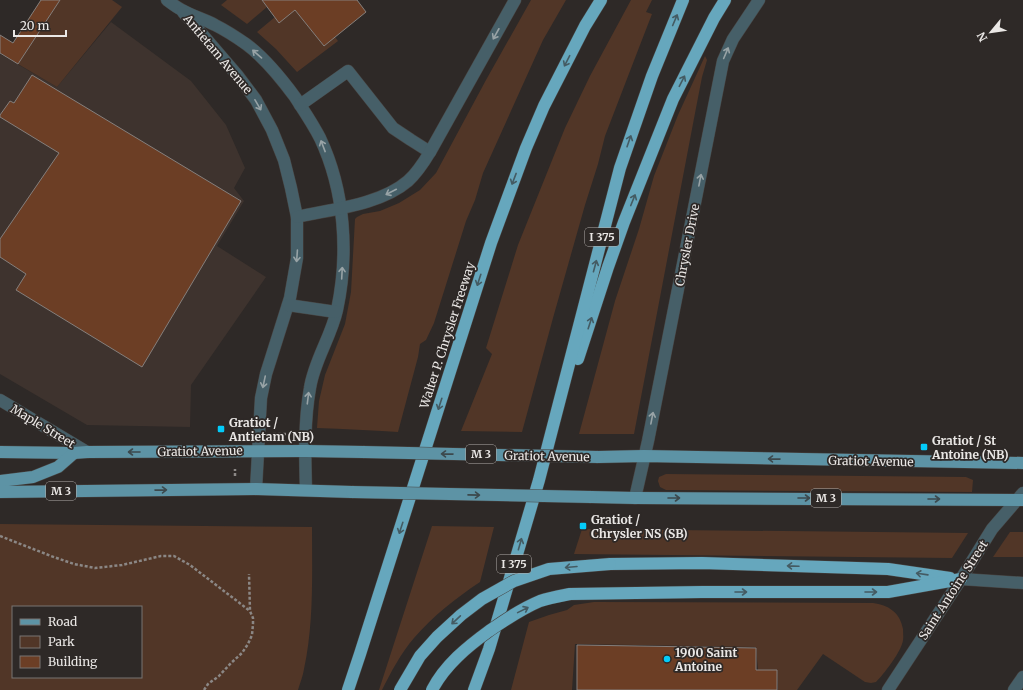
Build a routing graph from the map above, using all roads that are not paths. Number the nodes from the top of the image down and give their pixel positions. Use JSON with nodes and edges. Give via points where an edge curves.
{"nodes":[{"id":1,"x":166,"y":0,"type":"edge"},
{"id":2,"x":516,"y":0,"type":"edge"},
{"id":3,"x":597,"y":0,"type":"edge"},
{"id":4,"x":601,"y":0,"type":"edge"},
{"id":5,"x":683,"y":0,"type":"edge"},
{"id":6,"x":725,"y":0,"type":"edge"},
{"id":7,"x":759,"y":0,"type":"edge"},
{"id":8,"x":181,"y":10,"type":"junction"},
{"id":9,"x":585,"y":26,"type":"junction"},
{"id":10,"x":300,"y":105,"type":"junction"},
{"id":11,"x":430,"y":152,"type":"junction"},
{"id":12,"x":341,"y":208,"type":"junction"},
{"id":13,"x":297,"y":217,"type":"junction"},
{"id":14,"x":288,"y":305,"type":"junction"},
{"id":15,"x":336,"y":312,"type":"junction"},
{"id":16,"x":0,"y":400,"type":"edge"},
{"id":17,"x":258,"y":451,"type":"junction"},
{"id":18,"x":305,"y":451,"type":"junction"},
{"id":19,"x":0,"y":452,"type":"edge"},
{"id":20,"x":87,"y":452,"type":"junction"},
{"id":21,"x":74,"y":453,"type":"junction"},
{"id":22,"x":644,"y":456,"type":"junction"},
{"id":23,"x":1023,"y":463,"type":"edge"},
{"id":24,"x":539,"y":480,"type":"junction"},
{"id":25,"x":0,"y":481,"type":"edge"},
{"id":26,"x":256,"y":489,"type":"junction"},
{"id":27,"x":306,"y":490,"type":"junction"},
{"id":28,"x":0,"y":492,"type":"edge"},
{"id":29,"x":1021,"y":497,"type":"edge"},
{"id":30,"x":635,"y":498,"type":"junction"},
{"id":31,"x":961,"y":579,"type":"junction"},
{"id":32,"x":1023,"y":583,"type":"edge"},
{"id":33,"x":1023,"y":677,"type":"edge"},
{"id":34,"x":348,"y":690,"type":"edge"},
{"id":35,"x":400,"y":690,"type":"edge"},
{"id":36,"x":432,"y":690,"type":"edge"},
{"id":37,"x":474,"y":690,"type":"edge"},
{"id":38,"x":888,"y":690,"type":"edge"},
{"id":39,"x":1014,"y":690,"type":"edge"}],
"edges":[{"from":1,"to":8,"type":"street","name":"Antietam Avenue"},
{"from":2,"to":11,"type":"street","one_way":true},
{"from":3,"to":9,"type":"highway"},
{"from":4,"to":9,"type":"highway","name":"Walter P. Chrysler Freeway"},
{"from":24,"to":5,"type":"highway","number":"I 375","one_way":true,"via":[[620,168],[652,76]]},
{"from":24,"to":6,"type":"highway","one_way":true,"via":[[624,222],[673,99]]},
{"from":22,"to":7,"type":"street","name":"Chrysler Drive","one_way":true,"via":[[723,61],[733,39]]},
{"from":10,"to":8,"type":"street","name":"Antietam Avenue","one_way":true,"via":[[268,63],[246,44],[215,25]]},
{"from":8,"to":13,"type":"street","name":"Antietam Avenue","one_way":true,"via":[[256,100],[284,160]]},
{"from":9,"to":34,"type":"highway","name":"Walter P. Chrysler Freeway","one_way":true,"via":[[544,106],[491,243]]},
{"from":10,"to":11,"type":"street","via":[[348,71],[393,128]]},
{"from":12,"to":10,"type":"street","name":"Antietam Avenue","one_way":true,"via":[[332,170],[320,139]]},
{"from":11,"to":12,"type":"street","one_way":true,"via":[[413,176],[394,192]]},
{"from":12,"to":13,"type":"street"},
{"from":15,"to":12,"type":"street","name":"Antietam Avenue","one_way":true,"via":[[342,285],[344,251]]},
{"from":13,"to":14,"type":"street","name":"Antietam Avenue","one_way":true,"via":[[297,258]]},
{"from":14,"to":15,"type":"street"},
{"from":14,"to":17,"type":"street","name":"Antietam Avenue","one_way":true,"via":[[264,380]]},
{"from":18,"to":15,"type":"street","name":"Antietam Avenue","one_way":true,"via":[[310,385]]},
{"from":16,"to":20,"type":"street","name":"Maple Street"},
{"from":17,"to":18,"type":"main road","name":"Gratiot Avenue","number":"M 3"},
{"from":17,"to":20,"type":"main road","name":"Gratiot Avenue","number":"M 3","one_way":true},
{"from":17,"to":26,"type":"street","name":"Antietam Avenue"},
{"from":22,"to":18,"type":"main road","name":"Gratiot Avenue","number":"M 3","one_way":true,"bridge":true},
{"from":18,"to":27,"type":"street","name":"Antietam Avenue"},
{"from":19,"to":21,"type":"main road","name":"Gratiot Avenue","number":"M 3"},
{"from":20,"to":21,"type":"main road","name":"Gratiot Avenue","number":"M 3"},
{"from":21,"to":25,"type":"main road","via":[[58,467],[33,477]]},
{"from":23,"to":22,"type":"main road","name":"Gratiot Avenue","number":"M 3","one_way":true},
{"from":22,"to":30,"type":"street","name":"Chrysler Drive"},
{"from":37,"to":24,"type":"highway","number":"I 375","one_way":true},
{"from":26,"to":27,"type":"main road","number":"M 3"},
{"from":28,"to":26,"type":"main road","number":"M 3","one_way":true},
{"from":27,"to":30,"type":"main road","number":"M 3","one_way":true,"bridge":true},
{"from":30,"to":29,"type":"main road","number":"M 3","one_way":true},
{"from":29,"to":31,"type":"street","name":"Saint Antoine Street","via":[[992,529]]},
{"from":31,"to":32,"type":"street"},
{"from":31,"to":35,"type":"highway","one_way":true,"bridge":true,"via":[[888,569],[702,564],[610,564],[549,569],[514,581],[482,599],[461,615],[420,656]]},
{"from":36,"to":31,"type":"highway","one_way":true,"bridge":true,"via":[[455,659],[510,616],[540,601],[570,594],[888,592]]},
{"from":31,"to":38,"type":"street","name":"Saint Antoine Street"},
{"from":33,"to":39,"type":"street"}]}
